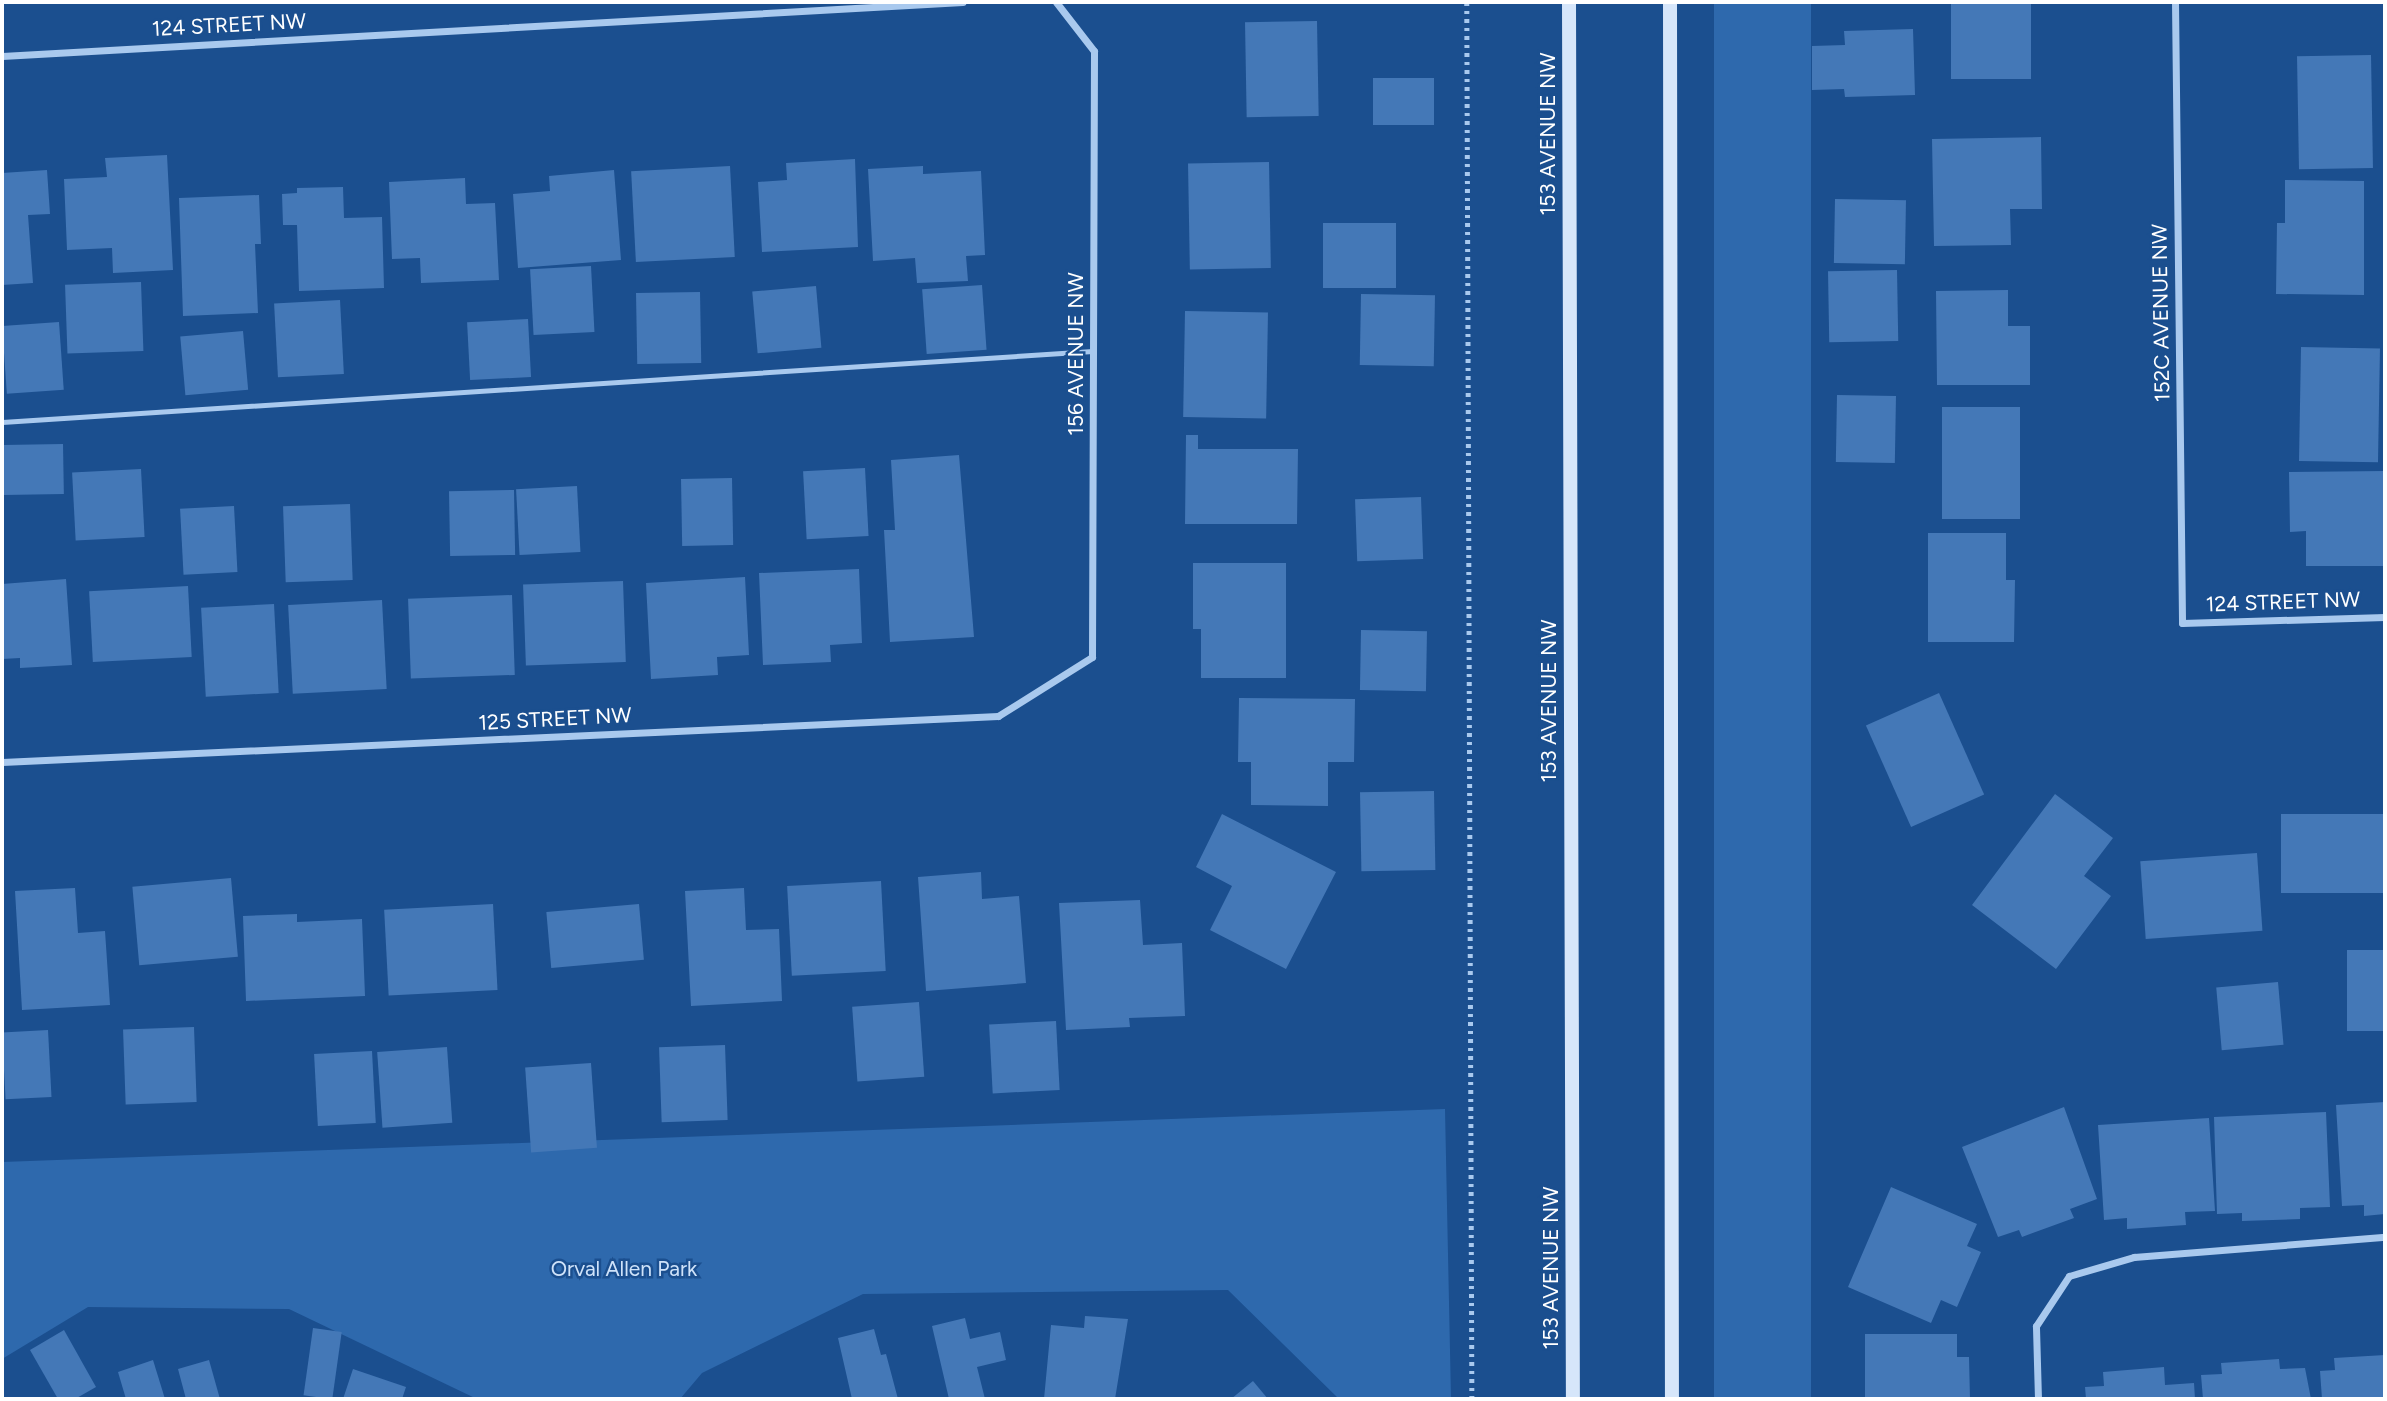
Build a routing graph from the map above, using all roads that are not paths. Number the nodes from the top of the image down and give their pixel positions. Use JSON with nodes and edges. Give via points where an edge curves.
{"nodes":[{"id":1,"x":962,"y":2,"type":"edge"},
{"id":2,"x":1056,"y":2,"type":"edge"},
{"id":3,"x":1569,"y":2,"type":"edge"},
{"id":4,"x":1670,"y":2,"type":"edge"},
{"id":5,"x":2175,"y":2,"type":"edge"},
{"id":6,"x":2,"y":56,"type":"edge"},
{"id":7,"x":1093,"y":351,"type":"junction"},
{"id":8,"x":2,"y":422,"type":"edge"},
{"id":9,"x":2385,"y":617,"type":"edge"},
{"id":10,"x":2182,"y":623,"type":"joint"},
{"id":11,"x":1092,"y":657,"type":"joint"},
{"id":12,"x":2,"y":762,"type":"edge"},
{"id":13,"x":2385,"y":1237,"type":"edge"},
{"id":14,"x":1573,"y":1399,"type":"edge"},
{"id":15,"x":1672,"y":1399,"type":"edge"},
{"id":16,"x":2038,"y":1399,"type":"edge"}],
"edges":[{"from":1,"to":6,"type":"street","name":"124 STREET NW"},
{"from":2,"to":7,"type":"street","name":"156 AVENUE NW","via":[[1094,51]]},
{"from":3,"to":14,"type":"main road","name":"153 AVENUE NW"},
{"from":4,"to":15,"type":"main road"},
{"from":5,"to":10,"type":"street","name":"152C AVENUE NW"},
{"from":7,"to":8,"type":"lane"},
{"from":7,"to":11,"type":"street","name":"156 AVENUE NW"},
{"from":9,"to":10,"type":"street","name":"124 STREET NW"},
{"from":11,"to":12,"type":"street","name":"125 STREET NW","via":[[998,716]]},
{"from":13,"to":16,"type":"street","via":[[2134,1257],[2069,1276],[2036,1326]]}]}
